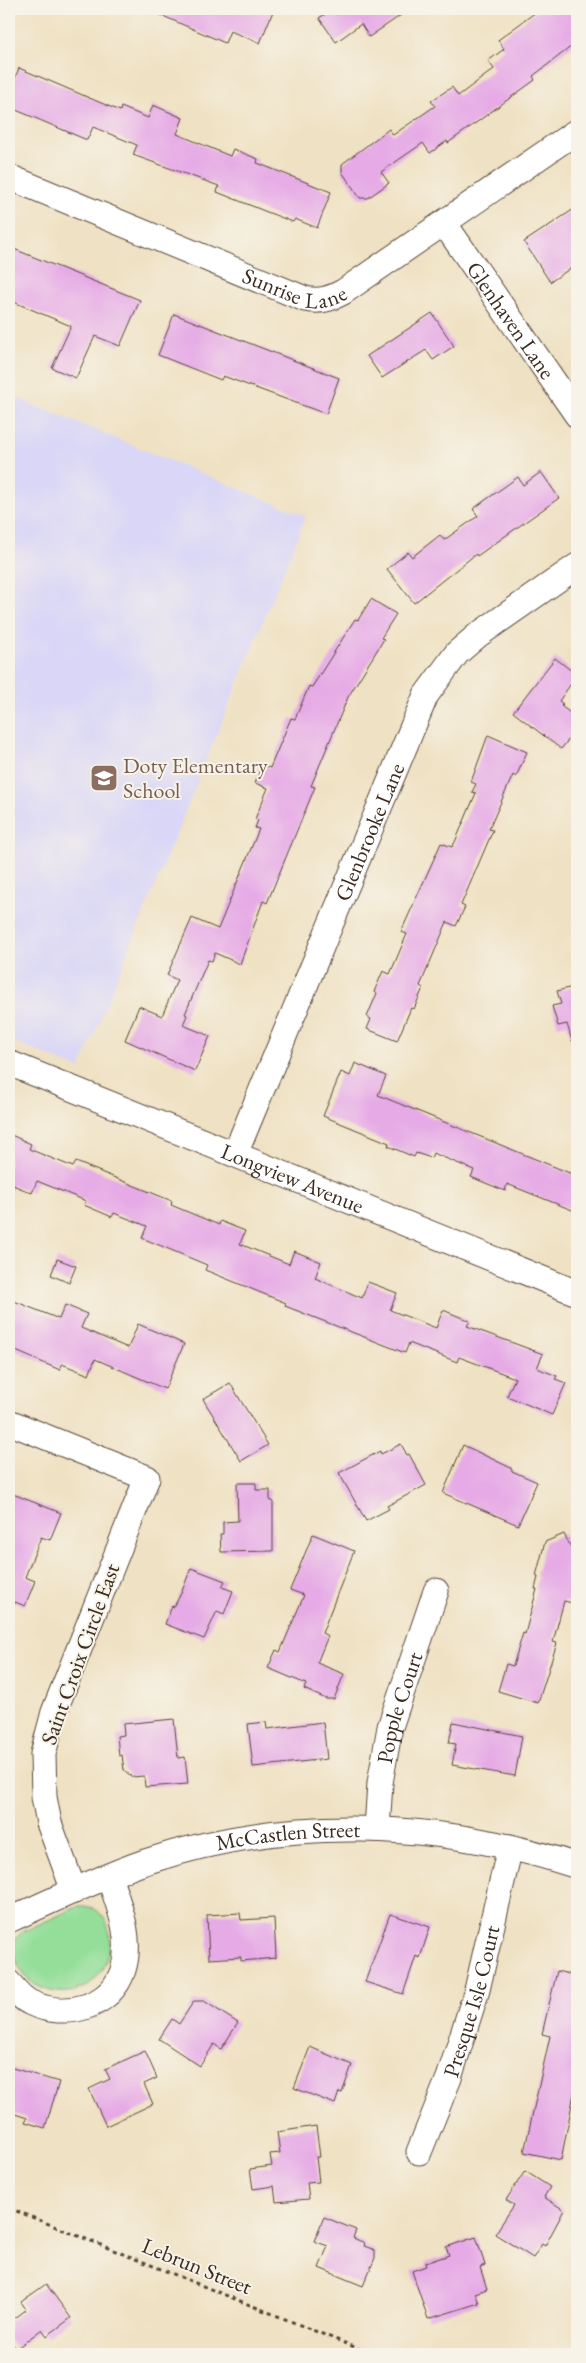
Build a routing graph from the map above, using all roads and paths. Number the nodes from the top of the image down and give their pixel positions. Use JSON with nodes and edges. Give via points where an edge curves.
{"nodes":[{"id":1,"x":577,"y":131,"type":"edge"},
{"id":2,"x":9,"y":177,"type":"edge"},
{"id":3,"x":444,"y":224,"type":"junction"},
{"id":4,"x":577,"y":415,"type":"edge"},
{"id":5,"x":577,"y":566,"type":"edge"},
{"id":6,"x":9,"y":1063,"type":"edge"},
{"id":7,"x":234,"y":1154,"type":"junction"},
{"id":8,"x":577,"y":1293,"type":"edge"},
{"id":9,"x":17,"y":1426,"type":"edge"},
{"id":10,"x":436,"y":1591,"type":"dead end"},
{"id":11,"x":377,"y":1829,"type":"junction"},
{"id":12,"x":510,"y":1847,"type":"junction"},
{"id":13,"x":577,"y":1866,"type":"edge"},
{"id":14,"x":110,"y":1876,"type":"junction"},
{"id":15,"x":74,"y":1891,"type":"junction"},
{"id":16,"x":9,"y":1920,"type":"edge"},
{"id":17,"x":9,"y":1983,"type":"edge"},
{"id":18,"x":419,"y":2152,"type":"dead end"},
{"id":19,"x":9,"y":2208,"type":"edge"},
{"id":20,"x":372,"y":2354,"type":"edge"}],
"edges":[{"from":1,"to":3,"type":"street","name":"Sunrise Lane"},
{"from":2,"to":3,"type":"street","name":"Sunrise Lane","via":[[316,301],[343,292]]},
{"from":3,"to":4,"type":"street","name":"Glenhaven Lane"},
{"from":5,"to":7,"type":"street","name":"Glenbrooke Lane","via":[[478,635],[457,653],[426,695]]},
{"from":6,"to":7,"type":"street","name":"Longview Avenue"},
{"from":7,"to":8,"type":"street","name":"Longview Avenue"},
{"from":9,"to":15,"type":"street","name":"Saint Croix Circle East","via":[[147,1478],[54,1712],[43,1754],[44,1797],[49,1823]]},
{"from":10,"to":11,"type":"street","name":"Popple Court","via":[[388,1736],[380,1782]]},
{"from":11,"to":12,"type":"street","name":"McCastlen Street","via":[[463,1837]]},
{"from":11,"to":14,"type":"street","name":"McCastlen Street","via":[[320,1830],[226,1841],[145,1862]]},
{"from":12,"to":13,"type":"street","name":"McCastlen Street"},
{"from":12,"to":18,"type":"street","name":"Presque Isle Court","via":[[477,1990],[449,2078]]},
{"from":14,"to":15,"type":"street","name":"McCastlen Street"},
{"from":14,"to":17,"type":"street","via":[[125,1932],[123,1968],[117,1984],[103,1998],[66,2012],[30,2003]]},
{"from":15,"to":16,"type":"street","name":"McCastlen Street"},
{"from":19,"to":20,"type":"path","name":"Lebrun Street"}]}
